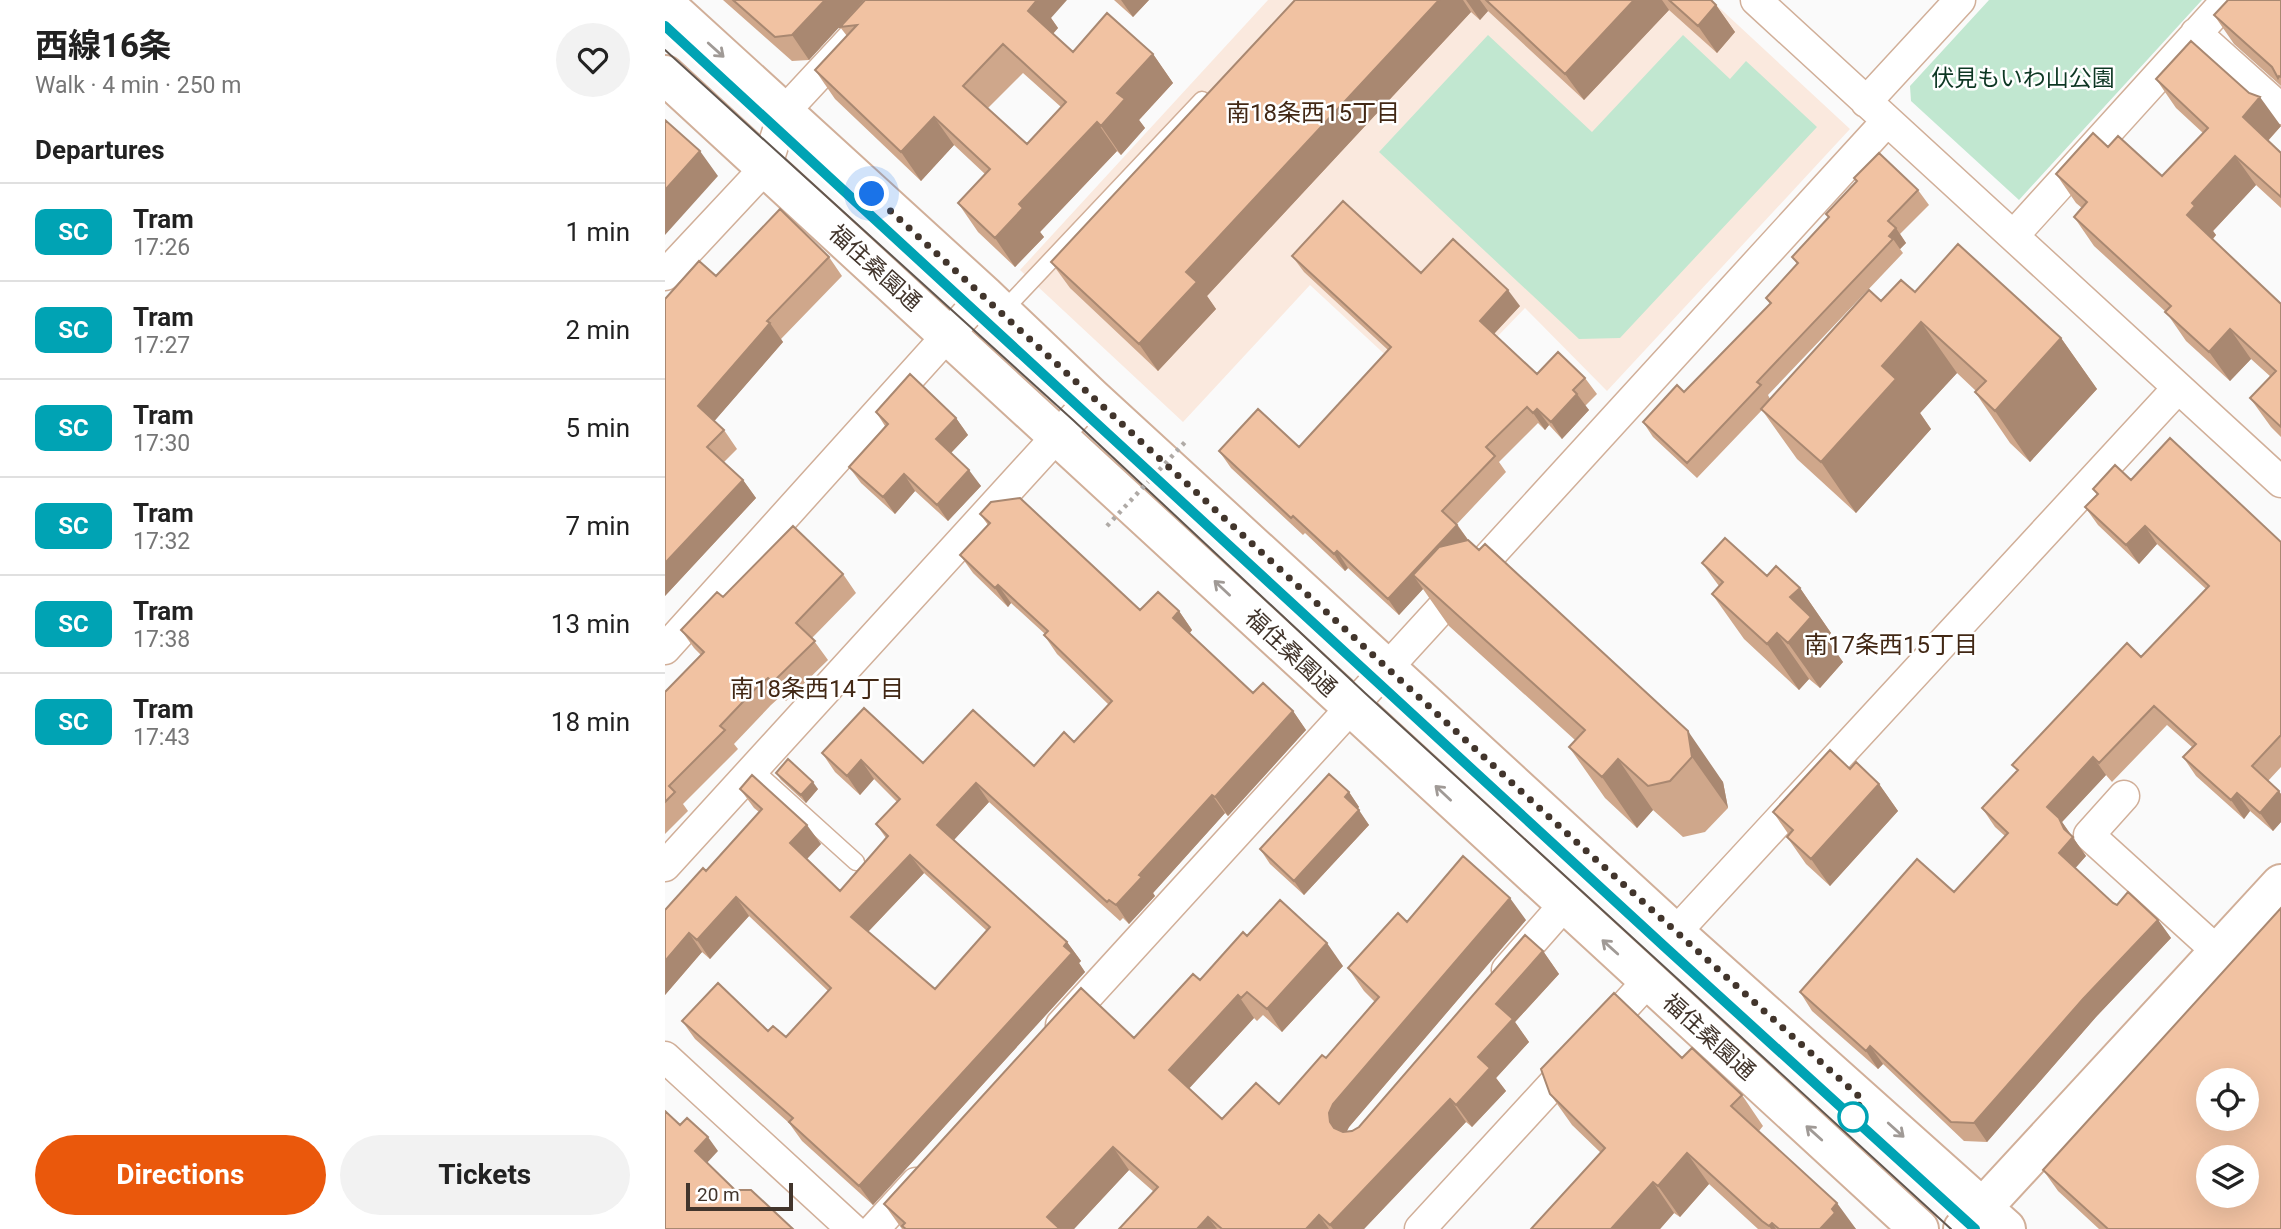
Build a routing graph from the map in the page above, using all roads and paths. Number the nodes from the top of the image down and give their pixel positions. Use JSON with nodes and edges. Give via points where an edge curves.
{"nodes":[{"id":1,"x":888,"y":0,"type":"edge"},
{"id":2,"x":1756,"y":0,"type":"edge"},
{"id":3,"x":1959,"y":0,"type":"edge"},
{"id":4,"x":2227,"y":0,"type":"edge"},
{"id":5,"x":665,"y":2,"type":"edge"},
{"id":6,"x":2196,"y":33,"type":"junction"},
{"id":7,"x":665,"y":75,"type":"edge"},
{"id":8,"x":1213,"y":89,"type":"edge"},
{"id":9,"x":2281,"y":109,"type":"edge"},
{"id":10,"x":784,"y":112,"type":"junction"},
{"id":11,"x":1877,"y":112,"type":"junction"},
{"id":12,"x":766,"y":167,"type":"junction"},
{"id":13,"x":2013,"y":236,"type":"junction"},
{"id":14,"x":665,"y":275,"type":"edge"},
{"id":15,"x":993,"y":303,"type":"junction"},
{"id":16,"x":949,"y":335,"type":"junction"},
{"id":17,"x":2178,"y":388,"type":"junction"},
{"id":18,"x":1091,"y":398,"type":"junction"},
{"id":19,"x":1058,"y":435,"type":"junction"},
{"id":20,"x":1187,"y":440,"type":"dead end"},
{"id":21,"x":2281,"y":482,"type":"edge"},
{"id":22,"x":1107,"y":526,"type":"dead end"},
{"id":23,"x":665,"y":649,"type":"edge"},
{"id":24,"x":1387,"y":669,"type":"junction"},
{"id":25,"x":1351,"y":708,"type":"junction"},
{"id":26,"x":753,"y":769,"type":"junction"},
{"id":27,"x":2124,"y":796,"type":"dead end"},
{"id":28,"x":856,"y":862,"type":"dead end"},
{"id":29,"x":665,"y":866,"type":"edge"},
{"id":30,"x":2281,"y":884,"type":"edge"},
{"id":31,"x":1564,"y":905,"type":"junction"},
{"id":32,"x":1675,"y":933,"type":"junction"},
{"id":33,"x":2218,"y":952,"type":"junction"},
{"id":34,"x":1648,"y":981,"type":"junction"},
{"id":35,"x":1485,"y":996,"type":"edge"},
{"id":36,"x":1045,"y":1042,"type":"edge"},
{"id":37,"x":665,"y":1057,"type":"edge"},
{"id":38,"x":934,"y":1164,"type":"edge"},
{"id":39,"x":1984,"y":1222,"type":"edge"},
{"id":40,"x":852,"y":1229,"type":"edge"},
{"id":41,"x":874,"y":1229,"type":"edge"},
{"id":42,"x":1420,"y":1229,"type":"edge"},
{"id":43,"x":1919,"y":1229,"type":"edge"}],
"edges":[{"from":1,"to":10,"type":"street"},
{"from":2,"to":11,"type":"street"},
{"from":3,"to":11,"type":"street"},
{"from":4,"to":6,"type":"street"},
{"from":5,"to":10,"type":"street","one_way":true},
{"from":6,"to":9,"type":"street"},
{"from":6,"to":13,"type":"street"},
{"from":7,"to":12,"type":"street","name":"福住桑園通"},
{"from":8,"to":15,"type":"lane"},
{"from":10,"to":12,"type":"street"},
{"from":10,"to":15,"type":"street"},
{"from":11,"to":13,"type":"street"},
{"from":11,"to":24,"type":"street"},
{"from":12,"to":14,"type":"street"},
{"from":12,"to":16,"type":"street","name":"福住桑園通"},
{"from":13,"to":17,"type":"street"},
{"from":15,"to":16,"type":"street"},
{"from":15,"to":18,"type":"street"},
{"from":16,"to":19,"type":"street","name":"福住桑園通"},
{"from":16,"to":23,"type":"street"},
{"from":17,"to":21,"type":"street"},
{"from":17,"to":32,"type":"street"},
{"from":18,"to":19,"type":"street"},
{"from":18,"to":24,"type":"street"},
{"from":25,"to":19,"type":"street","name":"福住桑園通","one_way":true},
{"from":19,"to":26,"type":"street"},
{"from":20,"to":22,"type":"path","bridge":true},
{"from":24,"to":25,"type":"street"},
{"from":24,"to":32,"type":"street"},
{"from":31,"to":25,"type":"street","name":"福住桑園通","one_way":true},
{"from":25,"to":36,"type":"street"},
{"from":26,"to":28,"type":"lane"},
{"from":26,"to":29,"type":"street"},
{"from":27,"to":33,"type":"street","via":[[2089,835]]},
{"from":30,"to":33,"type":"street"},
{"from":34,"to":31,"type":"street","name":"福住桑園通","one_way":true},
{"from":31,"to":35,"type":"street"},
{"from":32,"to":39,"type":"street","one_way":true},
{"from":33,"to":39,"type":"street"},
{"from":34,"to":42,"type":"street"},
{"from":43,"to":34,"type":"street","name":"福住桑園通","one_way":true},
{"from":37,"to":40,"type":"street"},
{"from":38,"to":41,"type":"street"}]}
